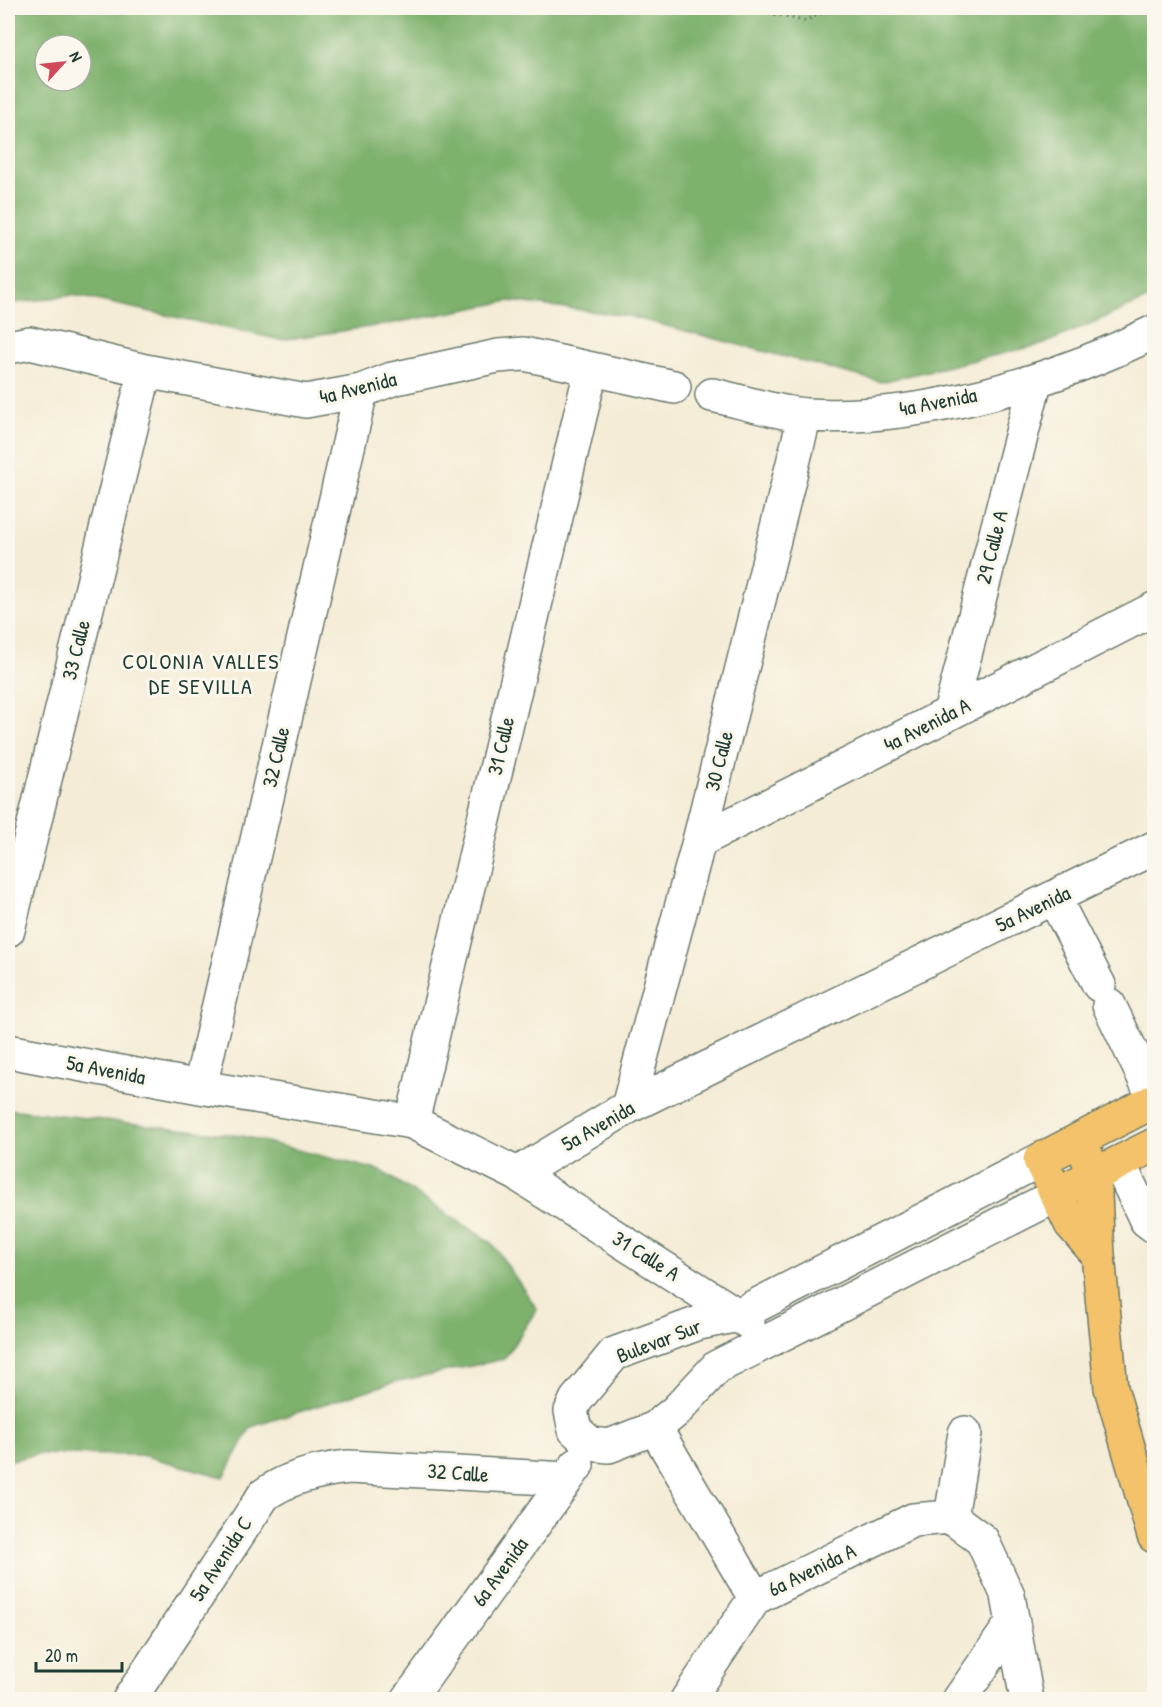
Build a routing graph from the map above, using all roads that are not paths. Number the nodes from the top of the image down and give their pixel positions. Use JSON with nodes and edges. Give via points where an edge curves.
{"nodes":[{"id":1,"x":1148,"y":345,"type":"edge"},
{"id":2,"x":8,"y":347,"type":"edge"},
{"id":3,"x":591,"y":370,"type":"junction"},
{"id":4,"x":145,"y":371,"type":"junction"},
{"id":5,"x":1035,"y":382,"type":"junction"},
{"id":6,"x":674,"y":387,"type":"dead end"},
{"id":7,"x":361,"y":391,"type":"junction"},
{"id":8,"x":712,"y":395,"type":"dead end"},
{"id":9,"x":805,"y":415,"type":"junction"},
{"id":10,"x":1155,"y":609,"type":"edge"},
{"id":11,"x":950,"y":713,"type":"junction"},
{"id":12,"x":699,"y":841,"type":"junction"},
{"id":13,"x":1155,"y":848,"type":"edge"},
{"id":14,"x":1054,"y":898,"type":"junction"},
{"id":15,"x":8,"y":930,"type":"edge"},
{"id":16,"x":8,"y":1051,"type":"edge"},
{"id":17,"x":200,"y":1087,"type":"junction"},
{"id":18,"x":1155,"y":1099,"type":"edge"},
{"id":19,"x":628,"y":1107,"type":"junction"},
{"id":20,"x":412,"y":1122,"type":"junction"},
{"id":21,"x":1081,"y":1141,"type":"junction"},
{"id":22,"x":1155,"y":1145,"type":"edge"},
{"id":23,"x":1040,"y":1160,"type":"junction"},
{"id":24,"x":517,"y":1174,"type":"junction"},
{"id":25,"x":1125,"y":1174,"type":"edge"},
{"id":26,"x":1057,"y":1195,"type":"junction"},
{"id":27,"x":1155,"y":1226,"type":"edge"},
{"id":28,"x":1098,"y":1255,"type":"junction"},
{"id":29,"x":738,"y":1315,"type":"junction"},
{"id":30,"x":772,"y":1340,"type":"junction"},
{"id":31,"x":655,"y":1428,"type":"junction"},
{"id":32,"x":965,"y":1432,"type":"dead end"},
{"id":33,"x":591,"y":1444,"type":"junction"},
{"id":34,"x":350,"y":1467,"type":"joint"},
{"id":35,"x":567,"y":1479,"type":"junction"},
{"id":36,"x":951,"y":1517,"type":"junction"},
{"id":37,"x":1155,"y":1536,"type":"edge"},
{"id":38,"x":755,"y":1598,"type":"junction"},
{"id":39,"x":1010,"y":1609,"type":"junction"},
{"id":40,"x":129,"y":1700,"type":"edge"},
{"id":41,"x":408,"y":1700,"type":"edge"},
{"id":42,"x":687,"y":1700,"type":"edge"},
{"id":43,"x":959,"y":1700,"type":"edge"},
{"id":44,"x":1027,"y":1700,"type":"edge"}],
"edges":[{"from":1,"to":5,"type":"street","name":"4a Avenida"},
{"from":2,"to":4,"type":"street","name":"4a Avenida","via":[[30,343]]},
{"from":3,"to":6,"type":"street","name":"4a Avenida"},
{"from":3,"to":7,"type":"street","name":"4a Avenida","via":[[524,354],[498,356],[392,379]]},
{"from":3,"to":20,"type":"street","name":"31 Calle"},
{"from":4,"to":7,"type":"street","name":"4a Avenida","via":[[306,400]]},
{"from":4,"to":15,"type":"street","name":"33 Calle"},
{"from":5,"to":9,"type":"street","name":"4a Avenida","via":[[906,411]]},
{"from":5,"to":11,"type":"street","name":"29 Calle A"},
{"from":7,"to":17,"type":"street","name":"32 Calle"},
{"from":8,"to":9,"type":"street","name":"4a Avenida"},
{"from":9,"to":12,"type":"street","name":"30 Calle"},
{"from":10,"to":11,"type":"street","name":"4a Avenida A"},
{"from":11,"to":12,"type":"street","name":"4a Avenida A"},
{"from":12,"to":19,"type":"street","name":"30 Calle"},
{"from":13,"to":14,"type":"street","name":"5a Avenida"},
{"from":14,"to":18,"type":"street"},
{"from":14,"to":19,"type":"street","name":"5a Avenida"},
{"from":16,"to":17,"type":"street","name":"5a Avenida"},
{"from":17,"to":20,"type":"street","name":"5a Avenida"},
{"from":18,"to":21,"type":"main road","name":"Bulevar Sur"},
{"from":19,"to":24,"type":"street","name":"5a Avenida"},
{"from":20,"to":24,"type":"street","name":"5a Avenida"},
{"from":21,"to":23,"type":"main road","name":"Bulevar Sur"},
{"from":21,"to":25,"type":"main road"},
{"from":22,"to":25,"type":"main road"},
{"from":23,"to":26,"type":"main road"},
{"from":23,"to":29,"type":"street","name":"Bulevar Sur"},
{"from":24,"to":29,"type":"street","name":"31 Calle A"},
{"from":25,"to":26,"type":"main road"},
{"from":25,"to":27,"type":"street","via":[[1146,1220]]},
{"from":25,"to":28,"type":"main road"},
{"from":26,"to":28,"type":"main road","via":[[1071,1224]]},
{"from":26,"to":30,"type":"street"},
{"from":28,"to":37,"type":"main road","via":[[1111,1388]]},
{"from":29,"to":30,"type":"street","name":"31 Calle A"},
{"from":29,"to":33,"type":"street","name":"Bulevar Sur","via":[[699,1323],[614,1354],[571,1411],[575,1430]]},
{"from":30,"to":31,"type":"street","via":[[717,1366]]},
{"from":31,"to":33,"type":"street","via":[[616,1444]]},
{"from":31,"to":38,"type":"street"},
{"from":32,"to":36,"type":"street"},
{"from":33,"to":35,"type":"street","name":"6a Avenida"},
{"from":34,"to":35,"type":"street","name":"32 Calle"},
{"from":34,"to":40,"type":"street","name":"5a Avenida C","via":[[301,1477],[264,1495]]},
{"from":35,"to":41,"type":"street","name":"6a Avenida"},
{"from":36,"to":38,"type":"street","name":"6a Avenida A","via":[[913,1520]]},
{"from":36,"to":39,"type":"street","via":[[982,1540]]},
{"from":38,"to":42,"type":"street","name":"6a Avenida A"},
{"from":39,"to":43,"type":"street"},
{"from":39,"to":44,"type":"street"}]}
